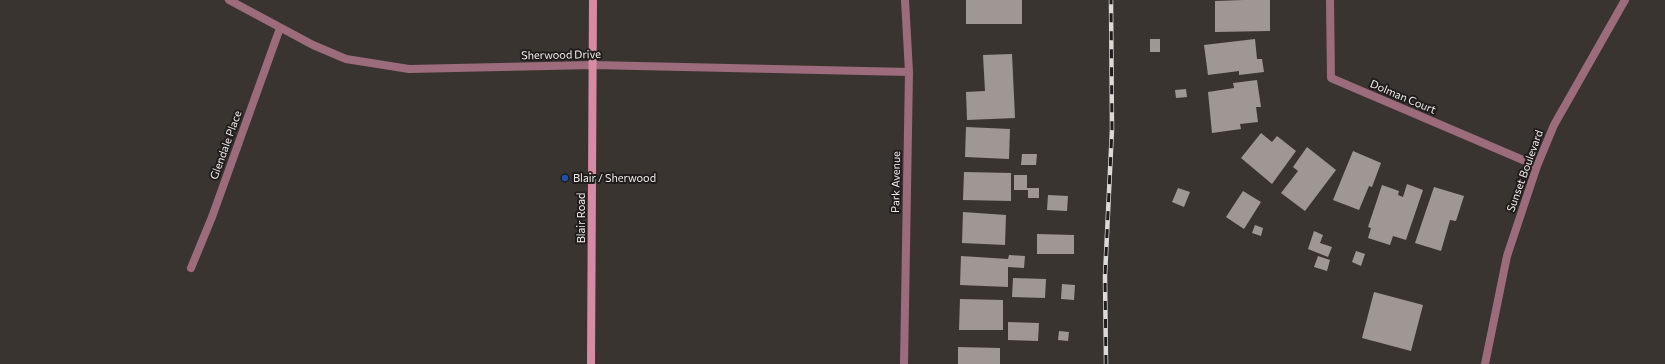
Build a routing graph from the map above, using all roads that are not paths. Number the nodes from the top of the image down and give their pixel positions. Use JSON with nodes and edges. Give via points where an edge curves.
{"nodes":[{"id":1,"x":229,"y":0,"type":"edge"},
{"id":2,"x":593,"y":0,"type":"edge"},
{"id":3,"x":905,"y":0,"type":"edge"},
{"id":4,"x":1330,"y":0,"type":"edge"},
{"id":5,"x":1625,"y":0,"type":"edge"},
{"id":6,"x":280,"y":28,"type":"junction"},
{"id":7,"x":593,"y":65,"type":"junction"},
{"id":8,"x":909,"y":72,"type":"junction"},
{"id":9,"x":1537,"y":166,"type":"junction"},
{"id":10,"x":191,"y":268,"type":"dead end"},
{"id":11,"x":591,"y":364,"type":"edge"},
{"id":12,"x":904,"y":364,"type":"edge"},
{"id":13,"x":1485,"y":364,"type":"edge"}],
"edges":[{"from":1,"to":6,"type":"street","name":"Sherwood Drive"},
{"from":2,"to":7,"type":"street","name":"Blair Road"},
{"from":3,"to":8,"type":"street","name":"Park Avenue"},
{"from":4,"to":9,"type":"street","name":"Dolman Court","via":[[1331,78]]},
{"from":5,"to":9,"type":"street","name":"Sunset Boulevard","via":[[1554,125]]},
{"from":6,"to":7,"type":"street","name":"Sherwood Drive","via":[[346,59],[409,69]]},
{"from":6,"to":10,"type":"street","name":"Glendale Place"},
{"from":7,"to":8,"type":"street","name":"Sherwood Drive"},
{"from":7,"to":11,"type":"street","name":"Blair Road"},
{"from":8,"to":12,"type":"street","name":"Park Avenue"},
{"from":9,"to":13,"type":"street","name":"Sunset Boulevard","via":[[1507,256]]}]}
